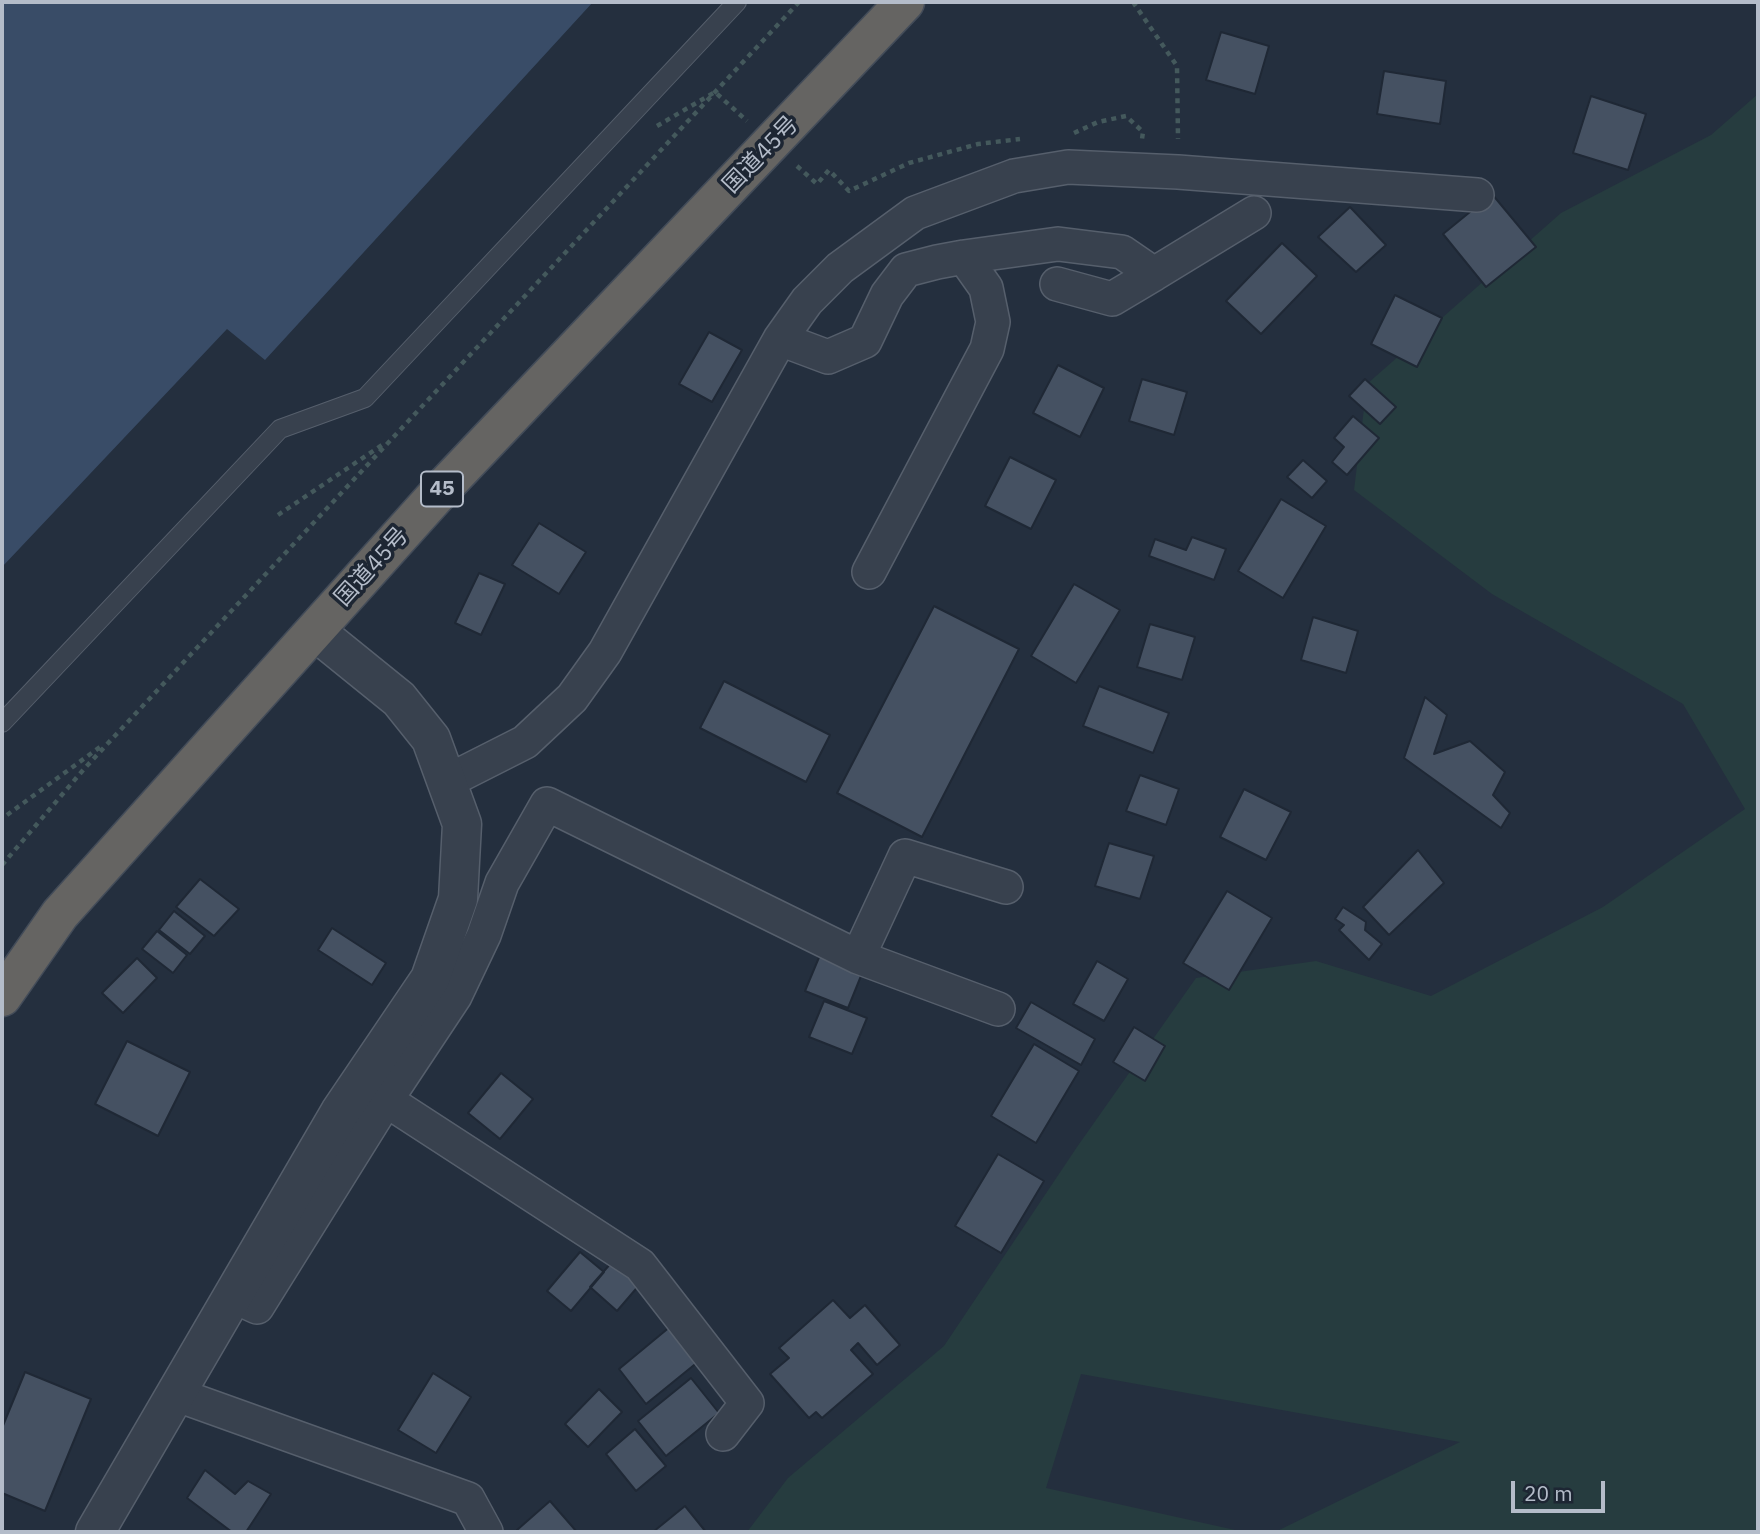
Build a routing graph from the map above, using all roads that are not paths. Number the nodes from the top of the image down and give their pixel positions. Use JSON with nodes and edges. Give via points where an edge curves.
{"nodes":[{"id":1,"x":737,"y":2,"type":"edge"},
{"id":2,"x":905,"y":2,"type":"edge"},
{"id":3,"x":1477,"y":195,"type":"dead end"},
{"id":4,"x":1254,"y":213,"type":"dead end"},
{"id":5,"x":964,"y":257,"type":"junction"},
{"id":6,"x":1154,"y":274,"type":"junction"},
{"id":7,"x":1058,"y":284,"type":"dead end"},
{"id":8,"x":780,"y":340,"type":"junction"},
{"id":9,"x":869,"y":572,"type":"dead end"},
{"id":10,"x":315,"y":631,"type":"junction"},
{"id":11,"x":2,"y":723,"type":"edge"},
{"id":12,"x":448,"y":780,"type":"junction"},
{"id":13,"x":1006,"y":887,"type":"dead end"},
{"id":14,"x":858,"y":957,"type":"junction"},
{"id":15,"x":2,"y":997,"type":"edge"},
{"id":16,"x":998,"y":1009,"type":"dead end"},
{"id":17,"x":386,"y":1100,"type":"junction"},
{"id":18,"x":233,"y":1296,"type":"junction"},
{"id":19,"x":175,"y":1394,"type":"junction"},
{"id":20,"x":723,"y":1434,"type":"dead end"},
{"id":21,"x":95,"y":1532,"type":"edge"},
{"id":22,"x":486,"y":1532,"type":"edge"}],
"edges":[{"from":1,"to":11,"type":"lane","via":[[365,398],[280,429]]},
{"from":2,"to":10,"type":"highway","name":"国道45号","number":"45","via":[[441,490]]},
{"from":3,"to":8,"type":"street","via":[[1068,167],[1014,176],[915,213],[840,268],[807,301]]},
{"from":4,"to":6,"type":"street"},
{"from":5,"to":6,"type":"street","via":[[1058,244],[1122,252]]},
{"from":5,"to":8,"type":"street","via":[[906,270],[887,295],[866,341],[828,357]]},
{"from":5,"to":9,"type":"street","via":[[986,288],[993,322],[986,349]]},
{"from":6,"to":7,"type":"street","via":[[1112,299]]},
{"from":8,"to":12,"type":"street","via":[[605,652],[572,698],[525,741]]},
{"from":10,"to":12,"type":"street","via":[[399,699],[431,739]]},
{"from":10,"to":15,"type":"highway","name":"国道45号","number":"45","via":[[60,915]]},
{"from":12,"to":18,"type":"street","via":[[463,824],[458,899],[430,979],[340,1112]]},
{"from":13,"to":14,"type":"street","via":[[905,856]]},
{"from":14,"to":16,"type":"street"},
{"from":14,"to":17,"type":"street","via":[[547,804],[502,883],[455,996]]},
{"from":17,"to":18,"type":"street","via":[[257,1307]]},
{"from":17,"to":20,"type":"street","via":[[640,1265],[747,1403]]},
{"from":18,"to":19,"type":"street"},
{"from":19,"to":21,"type":"street"},
{"from":19,"to":22,"type":"street","via":[[468,1499]]}]}
